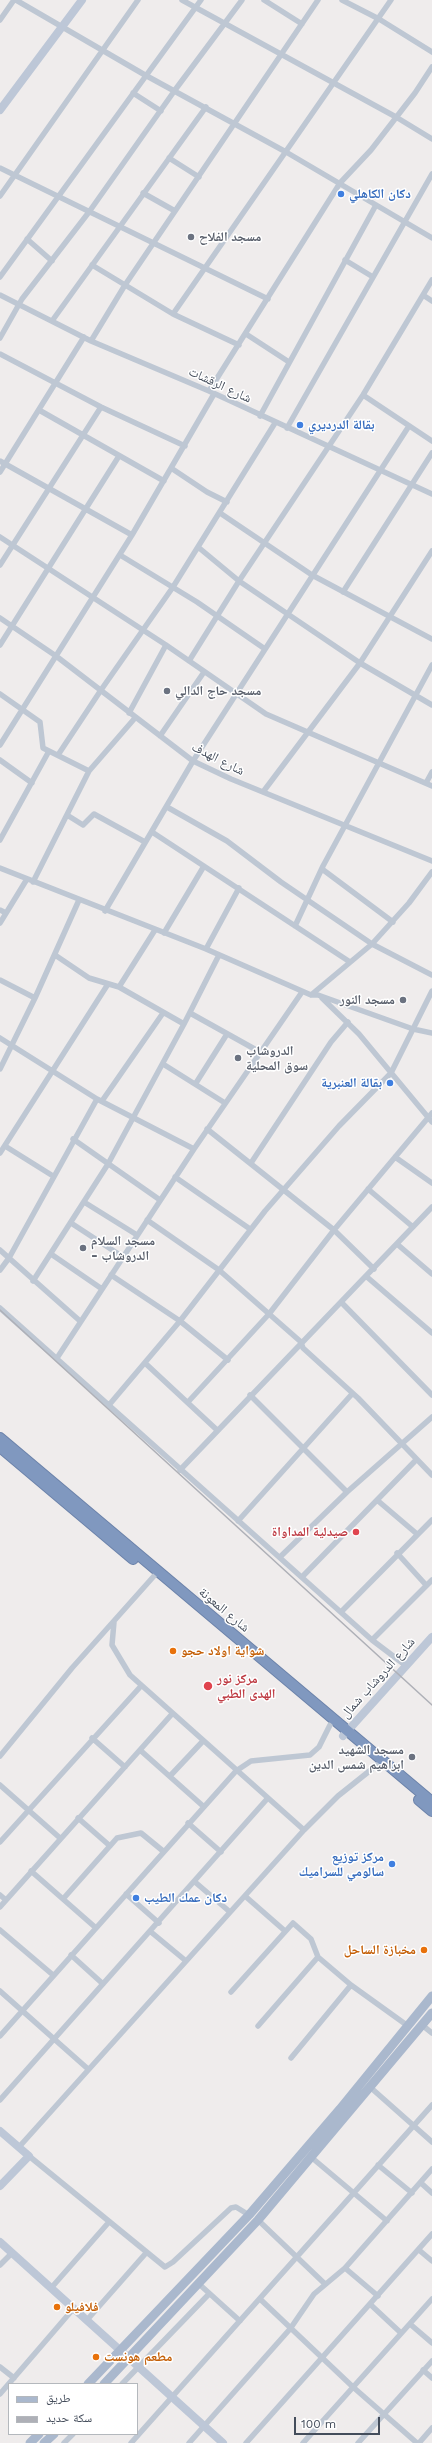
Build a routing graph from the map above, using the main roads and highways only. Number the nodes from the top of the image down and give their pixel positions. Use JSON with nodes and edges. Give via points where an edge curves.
{"nodes":[{"id":1,"x":0,"y":1438,"type":"edge"},
{"id":2,"x":0,"y":1447,"type":"edge"},
{"id":3,"x":345,"y":1733,"type":"junction"},
{"id":4,"x":432,"y":1802,"type":"edge"},
{"id":5,"x":432,"y":1811,"type":"edge"},
{"id":6,"x":432,"y":1996,"type":"edge"},
{"id":7,"x":432,"y":2013,"type":"edge"},
{"id":8,"x":89,"y":2383,"type":"edge"},
{"id":9,"x":105,"y":2383,"type":"edge"},
{"id":10,"x":38,"y":2435,"type":"edge"},
{"id":11,"x":53,"y":2435,"type":"edge"},
{"id":12,"x":30,"y":2443,"type":"edge"},
{"id":13,"x":44,"y":2443,"type":"edge"}],
"edges":[{"from":1,"to":3,"type":"highway","name":"شارع المعونة"},
{"from":2,"to":3,"type":"highway","name":"شارع المعونة","via":[[330,1725]]},
{"from":3,"to":4,"type":"highway","name":"شارع المعونة"},
{"from":3,"to":5,"type":"highway","name":"شارع المعونة","via":[[377,1765]]},
{"from":6,"to":8,"type":"main road","via":[[249,2215]]},
{"from":7,"to":9,"type":"main road","via":[[258,2220]]},
{"from":10,"to":12,"type":"main road"},
{"from":11,"to":13,"type":"main road"}]}
